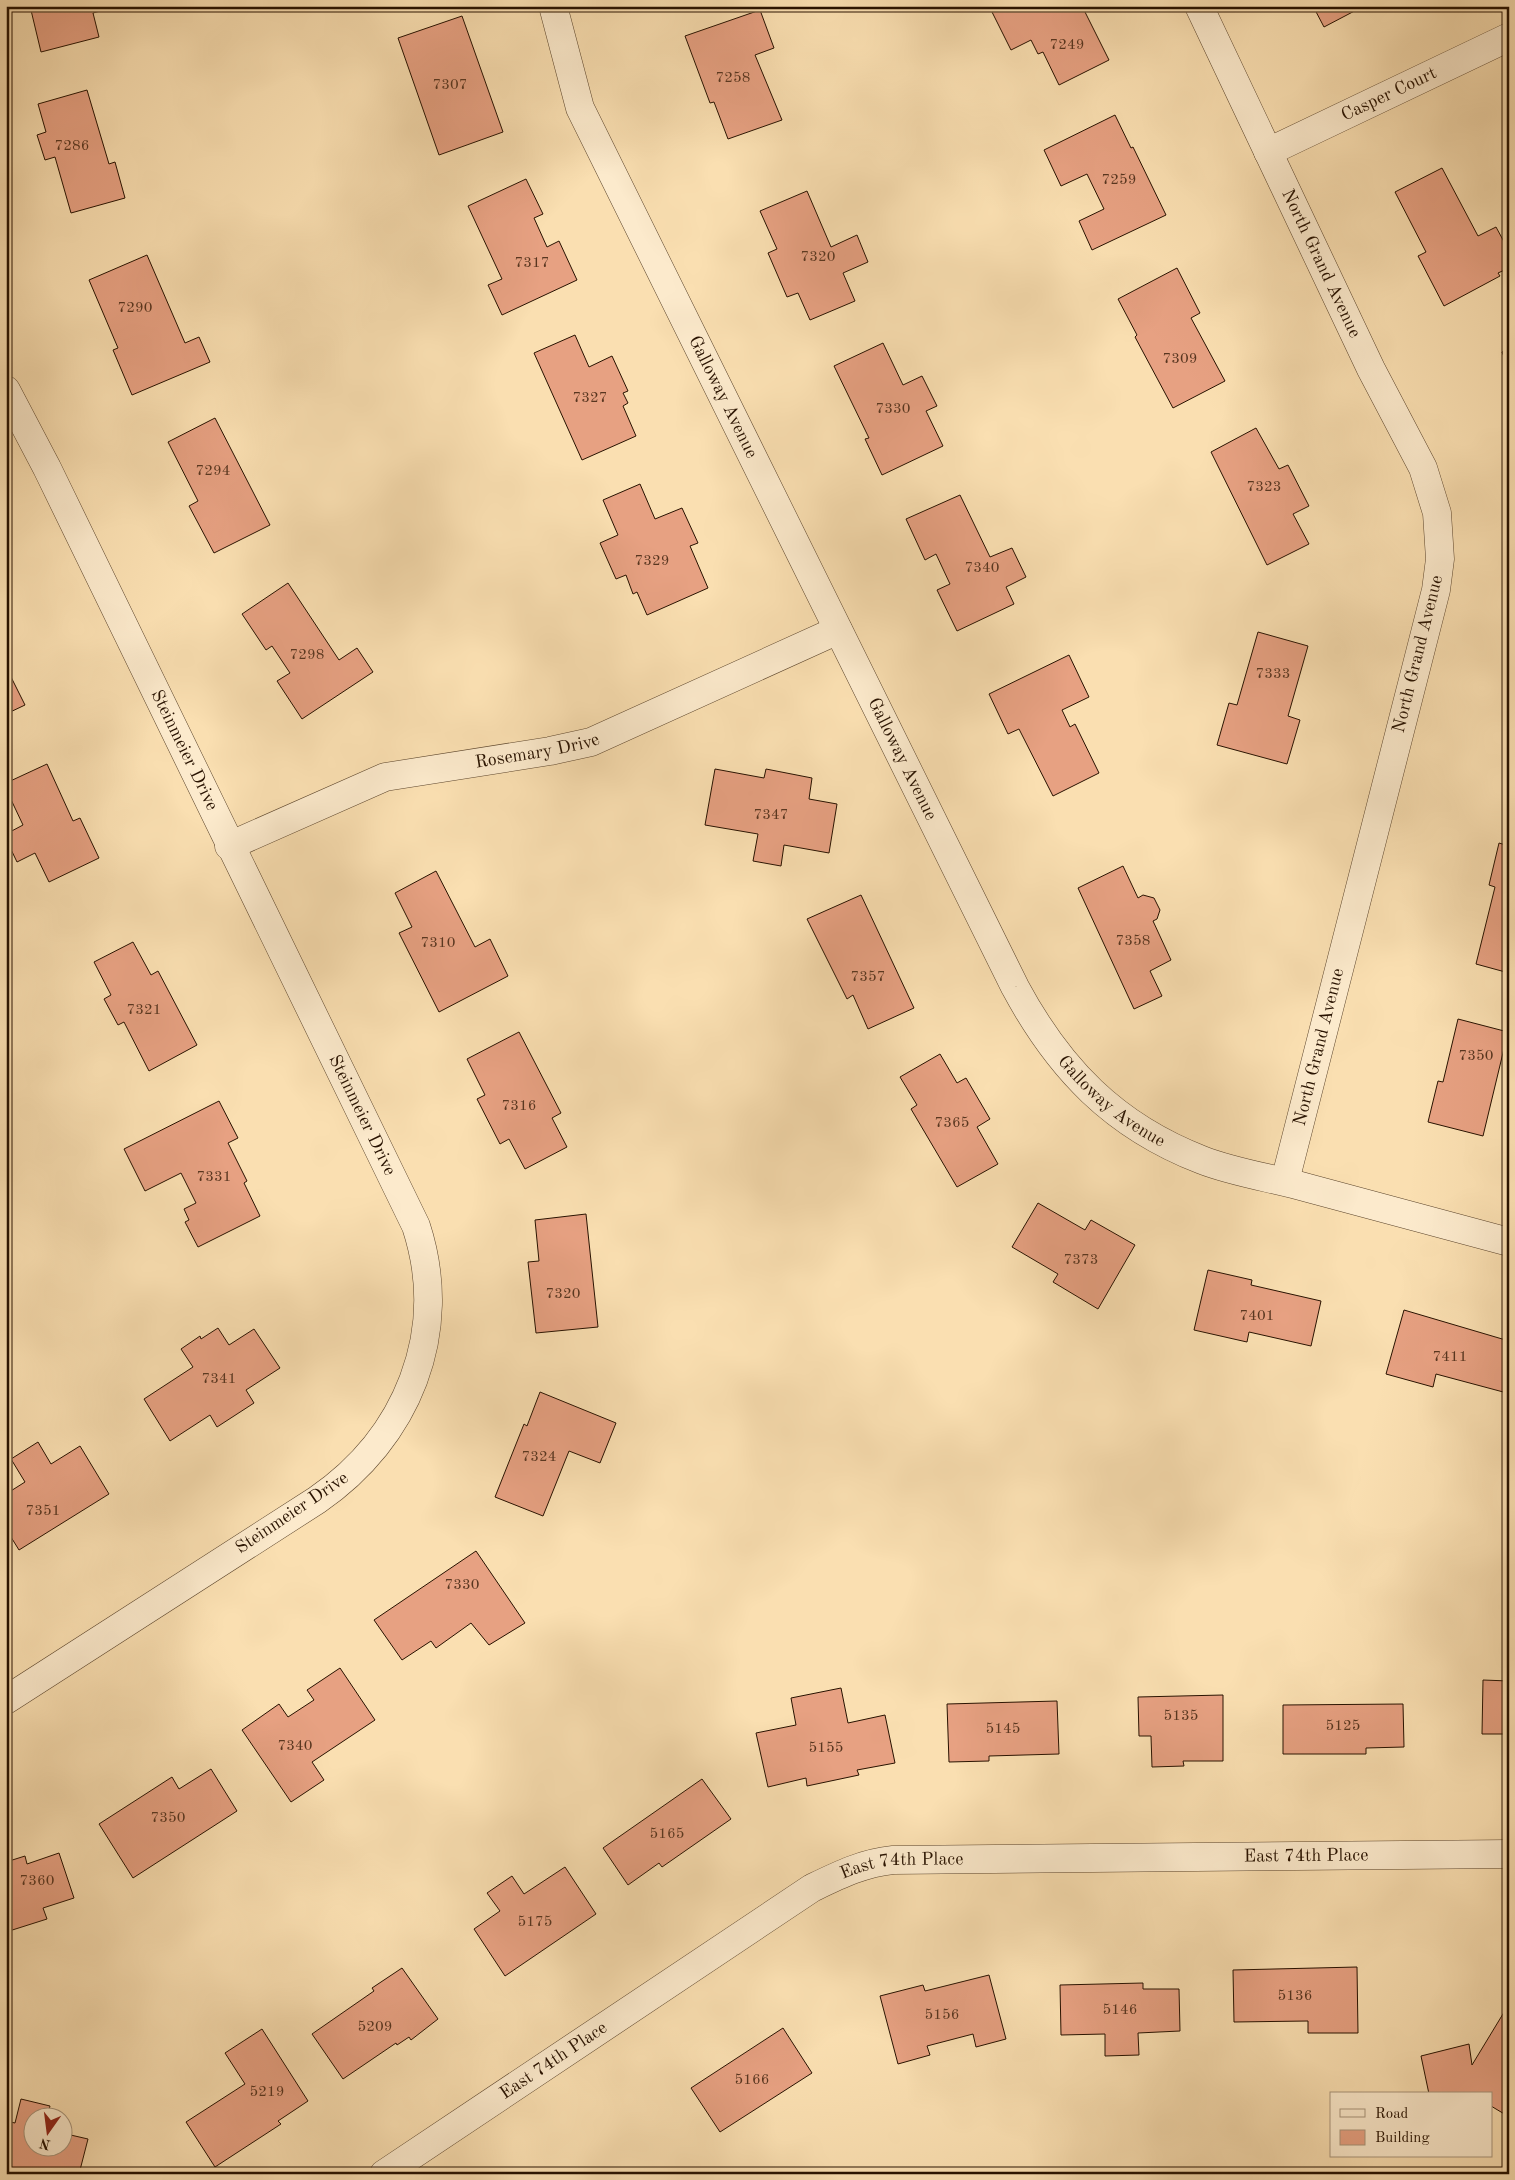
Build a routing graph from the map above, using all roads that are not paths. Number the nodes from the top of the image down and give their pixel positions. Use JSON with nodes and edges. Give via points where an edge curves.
{"nodes":[{"id":1,"x":553,"y":6,"type":"edge"},
{"id":2,"x":1199,"y":6,"type":"edge"},
{"id":3,"x":1509,"y":37,"type":"edge"},
{"id":4,"x":1268,"y":152,"type":"junction"},
{"id":5,"x":6,"y":390,"type":"edge"},
{"id":6,"x":838,"y":630,"type":"junction"},
{"id":7,"x":229,"y":846,"type":"junction"},
{"id":8,"x":1285,"y":1181,"type":"junction"},
{"id":9,"x":1509,"y":1242,"type":"edge"},
{"id":10,"x":6,"y":1700,"type":"edge"},
{"id":11,"x":1509,"y":1854,"type":"edge"},
{"id":12,"x":384,"y":2174,"type":"edge"}],
"edges":[{"from":1,"to":6,"type":"street","name":"Galloway Avenue","via":[[580,108]]},
{"from":2,"to":4,"type":"street","name":"North Grand Avenue"},
{"from":3,"to":4,"type":"street","name":"Casper Court"},
{"from":4,"to":8,"type":"street","name":"North Grand Avenue","via":[[1371,369],[1423,468],[1437,512],[1440,559],[1436,590]]},
{"from":5,"to":7,"type":"street","name":"Steinmeier Drive","via":[[47,468]]},
{"from":6,"to":7,"type":"street","name":"Rosemary Drive","via":[[592,742],[385,777]]},
{"from":6,"to":8,"type":"street","name":"Galloway Avenue","via":[[1023,1002],[1040,1032],[1073,1074],[1111,1111],[1155,1139],[1203,1160]]},
{"from":7,"to":10,"type":"street","name":"Steinmeier Drive","via":[[416,1226],[424,1260],[427,1296],[426,1330],[419,1362],[386,1435],[358,1468],[332,1490]]},
{"from":8,"to":9,"type":"street","name":"Galloway Avenue"},
{"from":11,"to":12,"type":"street","name":"East 74th Place","via":[[894,1860],[865,1864],[812,1888]]}]}
